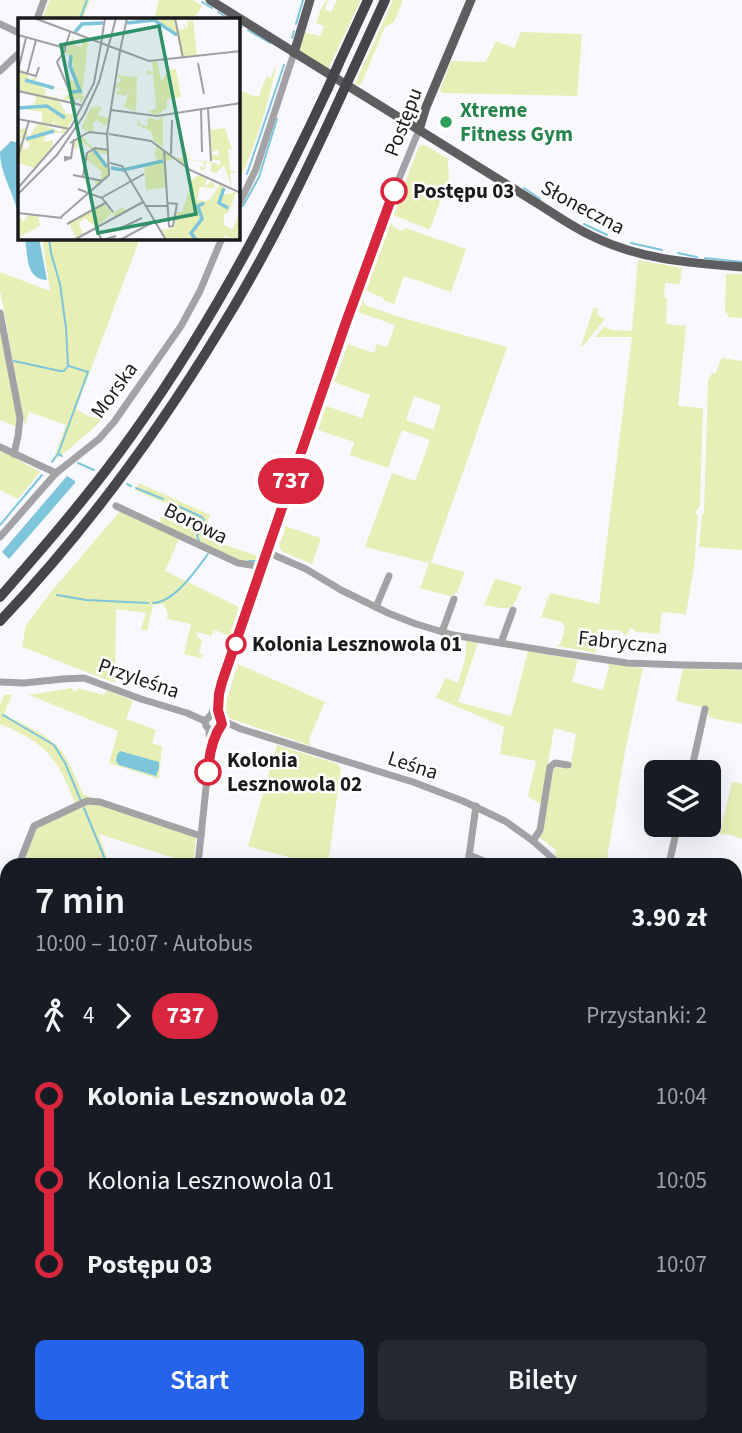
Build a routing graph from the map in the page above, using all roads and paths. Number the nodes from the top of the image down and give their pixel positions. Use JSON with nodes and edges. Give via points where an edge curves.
{"nodes":[{"id":1,"x":44,"y":0,"type":"edge"},
{"id":2,"x":210,"y":0,"type":"edge"},
{"id":3,"x":310,"y":0,"type":"edge"},
{"id":4,"x":368,"y":0,"type":"edge"},
{"id":5,"x":385,"y":0,"type":"edge"},
{"id":6,"x":471,"y":0,"type":"edge"},
{"id":7,"x":37,"y":18,"type":"edge"},
{"id":8,"x":239,"y":18,"type":"edge"},
{"id":9,"x":240,"y":19,"type":"edge"},
{"id":10,"x":0,"y":24,"type":"edge"},
{"id":11,"x":18,"y":33,"type":"edge"},
{"id":12,"x":294,"y":53,"type":"junction"},
{"id":13,"x":18,"y":54,"type":"edge"},
{"id":14,"x":0,"y":71,"type":"edge"},
{"id":15,"x":419,"y":130,"type":"junction"},
{"id":16,"x":240,"y":202,"type":"edge"},
{"id":17,"x":221,"y":240,"type":"edge"},
{"id":18,"x":742,"y":267,"type":"edge"},
{"id":19,"x":0,"y":313,"type":"edge"},
{"id":20,"x":0,"y":447,"type":"edge"},
{"id":21,"x":14,"y":454,"type":"junction"},
{"id":22,"x":56,"y":473,"type":"junction"},
{"id":23,"x":116,"y":506,"type":"dead end"},
{"id":24,"x":0,"y":537,"type":"edge"},
{"id":25,"x":267,"y":552,"type":"junction"},
{"id":26,"x":261,"y":569,"type":"junction"},
{"id":27,"x":389,"y":576,"type":"dead end"},
{"id":28,"x":0,"y":597,"type":"edge"},
{"id":29,"x":454,"y":599,"type":"dead end"},
{"id":30,"x":376,"y":607,"type":"junction"},
{"id":31,"x":513,"y":610,"type":"dead end"},
{"id":32,"x":0,"y":621,"type":"edge"},
{"id":33,"x":442,"y":632,"type":"junction"},
{"id":34,"x":501,"y":643,"type":"junction"},
{"id":35,"x":742,"y":666,"type":"edge"},
{"id":36,"x":0,"y":682,"type":"edge"},
{"id":37,"x":705,"y":709,"type":"dead end"},
{"id":38,"x":214,"y":722,"type":"junction"},
{"id":39,"x":694,"y":760,"type":"edge"},
{"id":40,"x":568,"y":765,"type":"dead end"},
{"id":41,"x":476,"y":806,"type":"junction"},
{"id":42,"x":201,"y":836,"type":"junction"},
{"id":43,"x":675,"y":837,"type":"edge"},
{"id":44,"x":533,"y":841,"type":"junction"},
{"id":45,"x":469,"y":855,"type":"junction"},
{"id":46,"x":21,"y":858,"type":"edge"},
{"id":47,"x":199,"y":858,"type":"edge"},
{"id":48,"x":469,"y":858,"type":"edge"},
{"id":49,"x":476,"y":858,"type":"edge"},
{"id":50,"x":552,"y":858,"type":"edge"},
{"id":51,"x":670,"y":858,"type":"edge"}],
"edges":[{"from":1,"to":7,"type":"street"},
{"from":2,"to":8,"type":"main road","name":"Słoneczna"},
{"from":3,"to":12,"type":"main road"},
{"from":4,"to":28,"type":"highway","bridge":true,"via":[[277,195],[177,368],[118,454]]},
{"from":5,"to":32,"type":"highway","bridge":true,"via":[[318,146],[222,327],[76,535]]},
{"from":6,"to":15,"type":"main road","name":"Postępu"},
{"from":9,"to":12,"type":"main road","name":"Słoneczna"},
{"from":10,"to":11,"type":"street"},
{"from":12,"to":15,"type":"main road","name":"Słoneczna"},
{"from":12,"to":16,"type":"street","via":[[256,169]]},
{"from":13,"to":14,"type":"street"},
{"from":15,"to":18,"type":"main road","name":"Słoneczna","via":[[603,241],[664,260]]},
{"from":15,"to":25,"type":"street","name":"Postępu","via":[[355,296]]},
{"from":17,"to":22,"type":"street","name":"Morska","via":[[181,326],[122,412],[99,439]]},
{"from":19,"to":21,"type":"street","via":[[20,418]]},
{"from":20,"to":21,"type":"street"},
{"from":21,"to":22,"type":"street"},
{"from":22,"to":24,"type":"street","name":"Morska"},
{"from":23,"to":26,"type":"street","name":"Borowa","via":[[238,563]]},
{"from":25,"to":26,"type":"street","name":"Postępu"},
{"from":25,"to":30,"type":"street","name":"Fabryczna"},
{"from":26,"to":38,"type":"street","name":"Postępu"},
{"from":27,"to":30,"type":"street"},
{"from":29,"to":33,"type":"street"},
{"from":30,"to":33,"type":"street","name":"Fabryczna"},
{"from":31,"to":34,"type":"street"},
{"from":33,"to":34,"type":"street","name":"Fabryczna"},
{"from":34,"to":35,"type":"street","name":"Fabryczna","via":[[627,663]]},
{"from":36,"to":38,"type":"street","name":"Przyleśna","via":[[80,677]]},
{"from":37,"to":39,"type":"street"},
{"from":38,"to":41,"type":"street","name":"Leśna","via":[[413,782]]},
{"from":38,"to":42,"type":"street","name":"Postępu"},
{"from":40,"to":44,"type":"street","via":[[550,767],[540,830]]},
{"from":41,"to":44,"type":"street","name":"Leśna"},
{"from":41,"to":45,"type":"street"},
{"from":42,"to":46,"type":"street","via":[[87,801],[34,826]]},
{"from":42,"to":47,"type":"street","name":"Postępu"},
{"from":43,"to":51,"type":"street"},
{"from":44,"to":50,"type":"street","name":"Leśna"},
{"from":45,"to":48,"type":"street"},
{"from":45,"to":49,"type":"street"}]}
